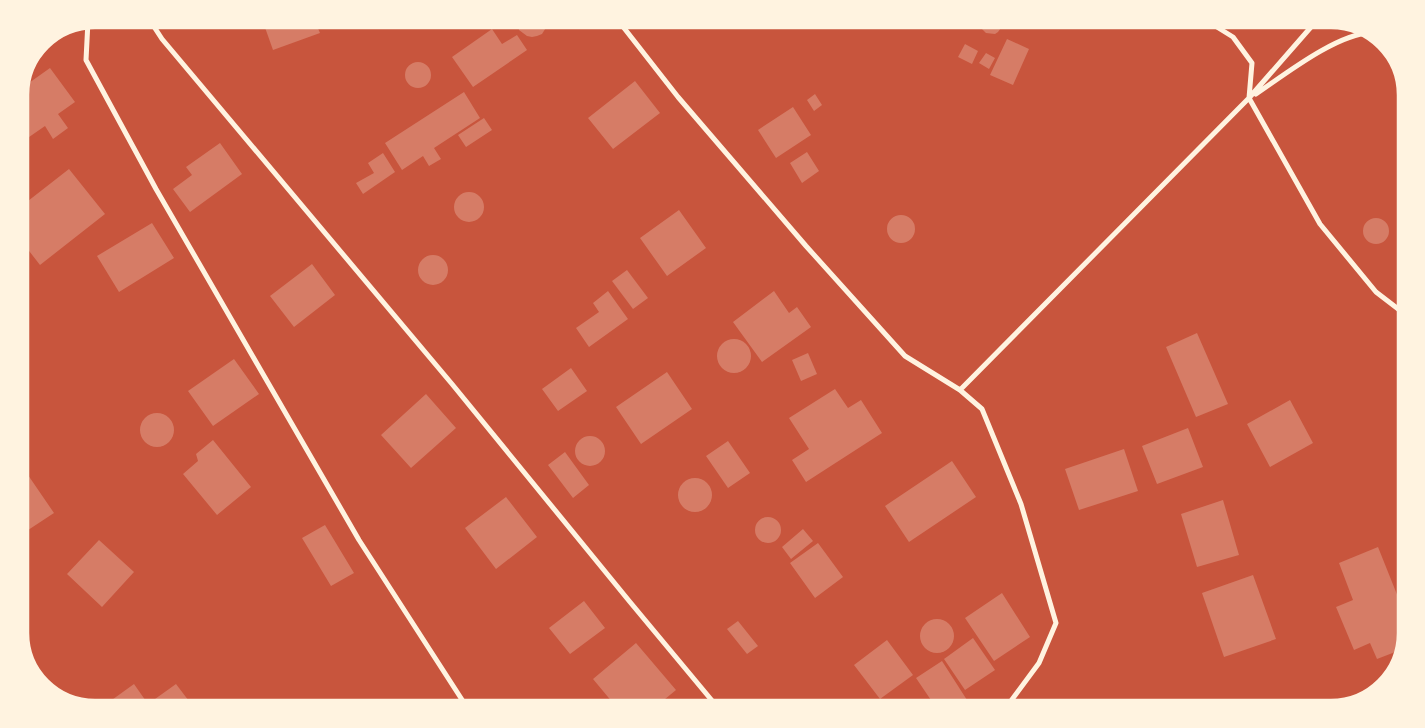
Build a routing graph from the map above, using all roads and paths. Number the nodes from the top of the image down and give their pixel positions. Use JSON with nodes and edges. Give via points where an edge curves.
{"nodes":[{"id":1,"x":155,"y":28,"type":"edge"},
{"id":2,"x":624,"y":28,"type":"edge"},
{"id":3,"x":1218,"y":28,"type":"edge"},
{"id":4,"x":1310,"y":28,"type":"edge"},
{"id":5,"x":88,"y":29,"type":"edge"},
{"id":6,"x":1360,"y":34,"type":"edge"},
{"id":7,"x":1249,"y":98,"type":"junction"},
{"id":8,"x":1397,"y":308,"type":"edge"},
{"id":9,"x":960,"y":390,"type":"junction"},
{"id":10,"x":462,"y":700,"type":"edge"},
{"id":11,"x":712,"y":700,"type":"edge"},
{"id":12,"x":1012,"y":700,"type":"edge"}],
"edges":[{"from":1,"to":11,"type":"street"},
{"from":2,"to":9,"type":"street","via":[[678,97],[905,356]]},
{"from":3,"to":7,"type":"street","via":[[1233,37],[1252,63]]},
{"from":4,"to":7,"type":"street"},
{"from":5,"to":10,"type":"street","via":[[86,60],[156,189],[359,540]]},
{"from":6,"to":7,"type":"street","via":[[1328,46]]},
{"from":7,"to":8,"type":"street","via":[[1320,224],[1376,292]]},
{"from":7,"to":9,"type":"street"},
{"from":9,"to":12,"type":"street","via":[[982,409],[1021,504],[1056,622],[1039,663]]}]}
